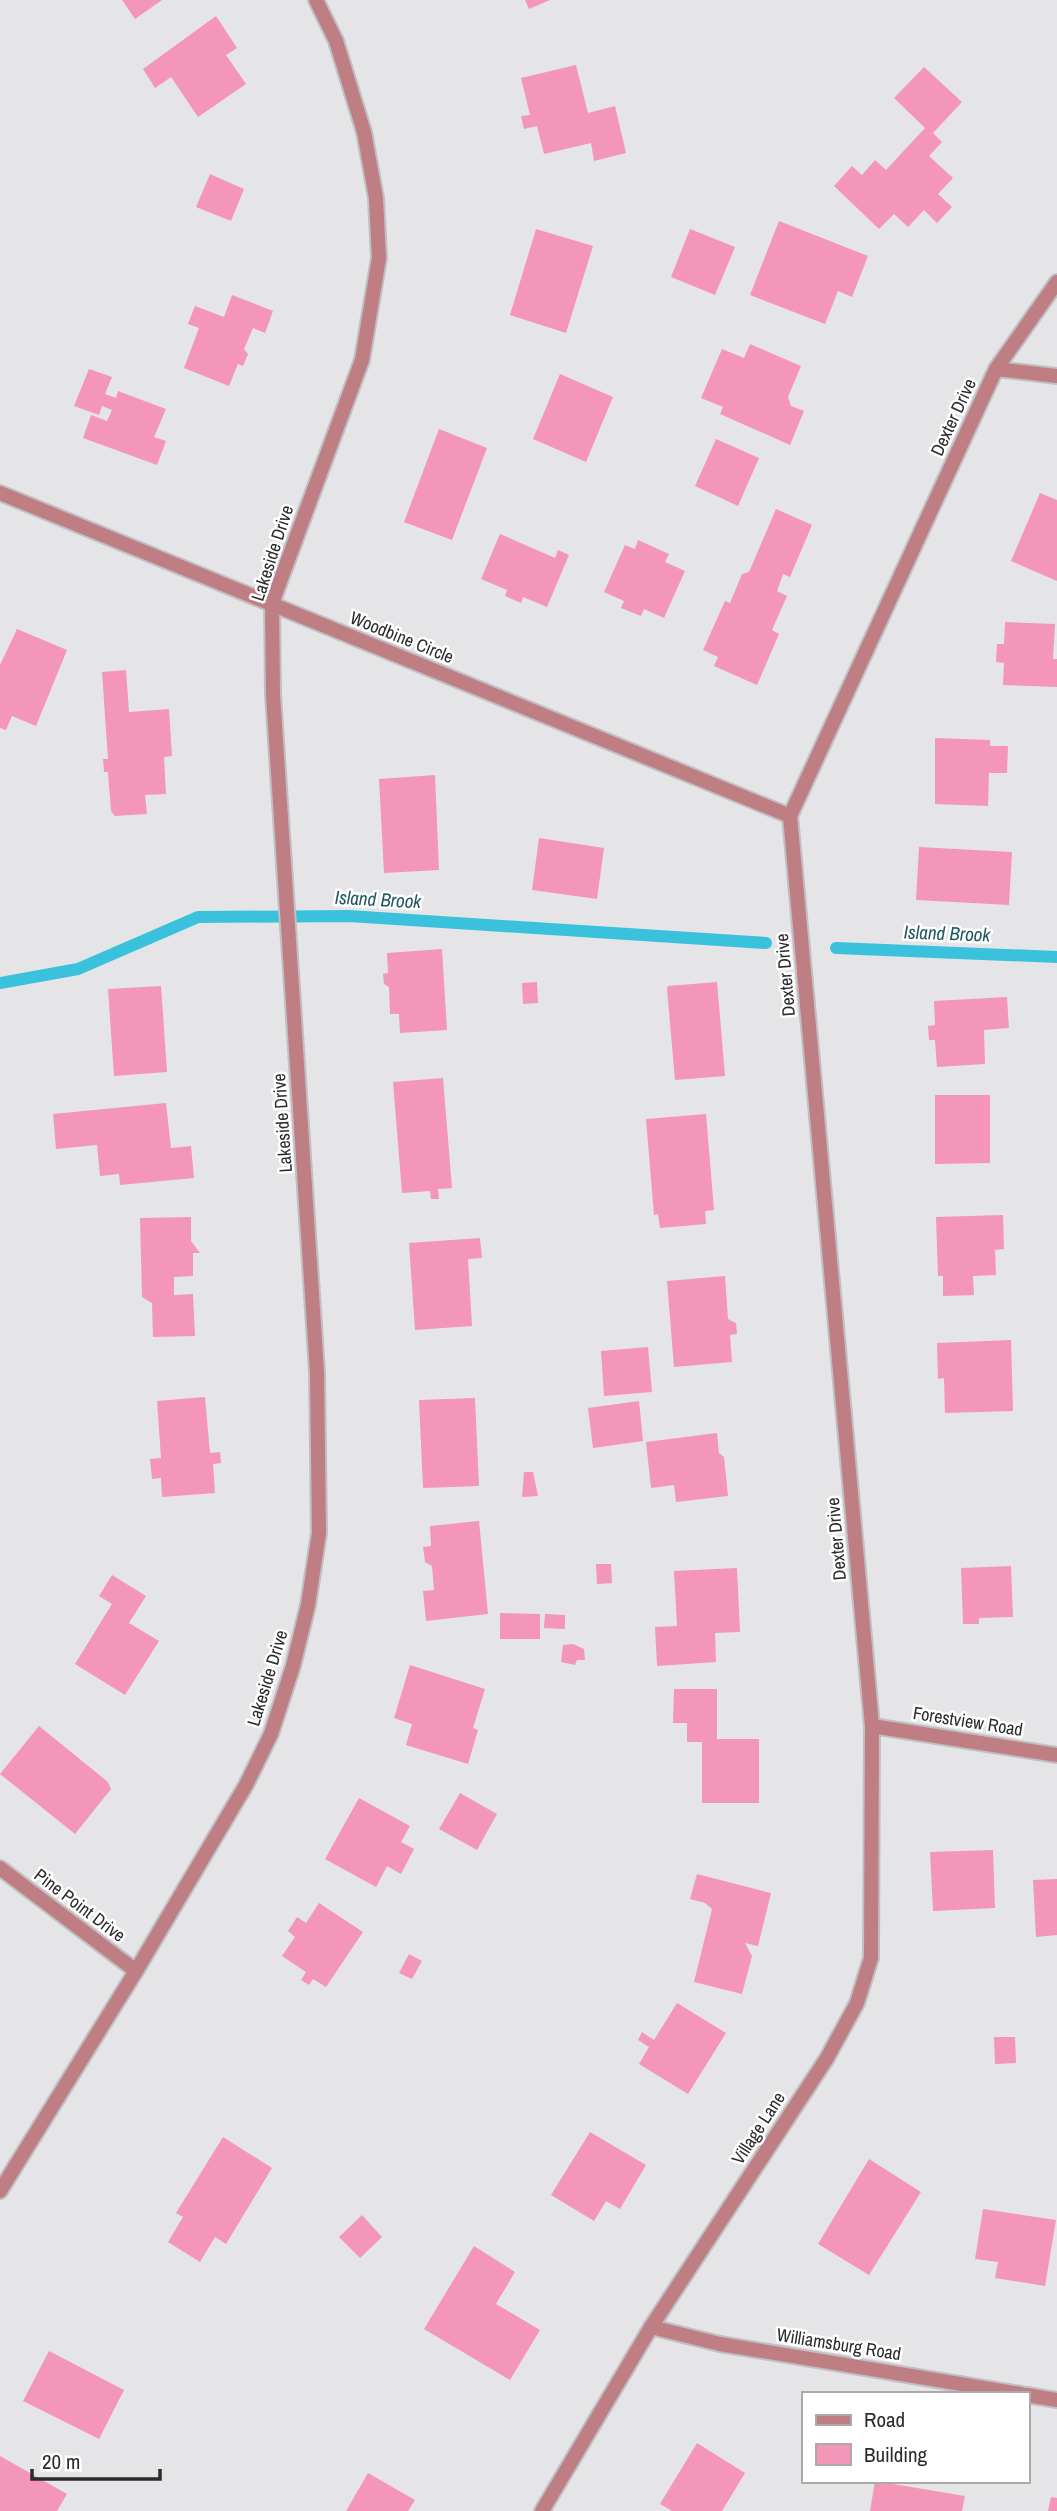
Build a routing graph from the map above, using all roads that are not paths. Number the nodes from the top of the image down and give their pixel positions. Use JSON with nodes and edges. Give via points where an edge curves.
{"nodes":[{"id":1,"x":316,"y":0,"type":"edge"},
{"id":2,"x":1057,"y":282,"type":"edge"},
{"id":3,"x":996,"y":369,"type":"junction"},
{"id":4,"x":1057,"y":376,"type":"edge"},
{"id":5,"x":0,"y":493,"type":"edge"},
{"id":6,"x":272,"y":603,"type":"junction"},
{"id":7,"x":790,"y":816,"type":"junction"},
{"id":8,"x":872,"y":1726,"type":"junction"},
{"id":9,"x":1057,"y":1755,"type":"edge"},
{"id":10,"x":0,"y":1868,"type":"edge"},
{"id":11,"x":136,"y":1971,"type":"junction"},
{"id":12,"x":0,"y":2191,"type":"edge"},
{"id":13,"x":651,"y":2327,"type":"junction"},
{"id":14,"x":1009,"y":2392,"type":"edge"},
{"id":15,"x":1029,"y":2395,"type":"edge"},
{"id":16,"x":1057,"y":2400,"type":"edge"},
{"id":17,"x":542,"y":2511,"type":"edge"}],
"edges":[{"from":1,"to":6,"type":"street","name":"Lakeside Drive","via":[[336,41],[364,132],[376,198],[379,258],[362,360]]},
{"from":2,"to":3,"type":"street","name":"Dexter Drive"},
{"from":3,"to":4,"type":"street"},
{"from":3,"to":7,"type":"street","name":"Dexter Drive"},
{"from":5,"to":6,"type":"street","name":"Woodbine Circle"},
{"from":6,"to":7,"type":"street","name":"Woodbine Circle"},
{"from":6,"to":11,"type":"street","name":"Lakeside Drive","via":[[273,695],[317,1372],[317,1545],[293,1667],[271,1734],[246,1785]]},
{"from":7,"to":8,"type":"street","name":"Dexter Drive"},
{"from":8,"to":9,"type":"street","name":"Forestview Road"},
{"from":8,"to":13,"type":"street","name":"Village Lane","via":[[871,1958],[857,2003],[827,2057]]},
{"from":10,"to":11,"type":"street","name":"Pine Point Drive"},
{"from":11,"to":12,"type":"street","name":"Lakeside Drive"},
{"from":13,"to":14,"type":"street","name":"Williamsburg Road","via":[[720,2344]]},
{"from":13,"to":17,"type":"street","name":"Village Lane"},
{"from":15,"to":16,"type":"street"}]}
